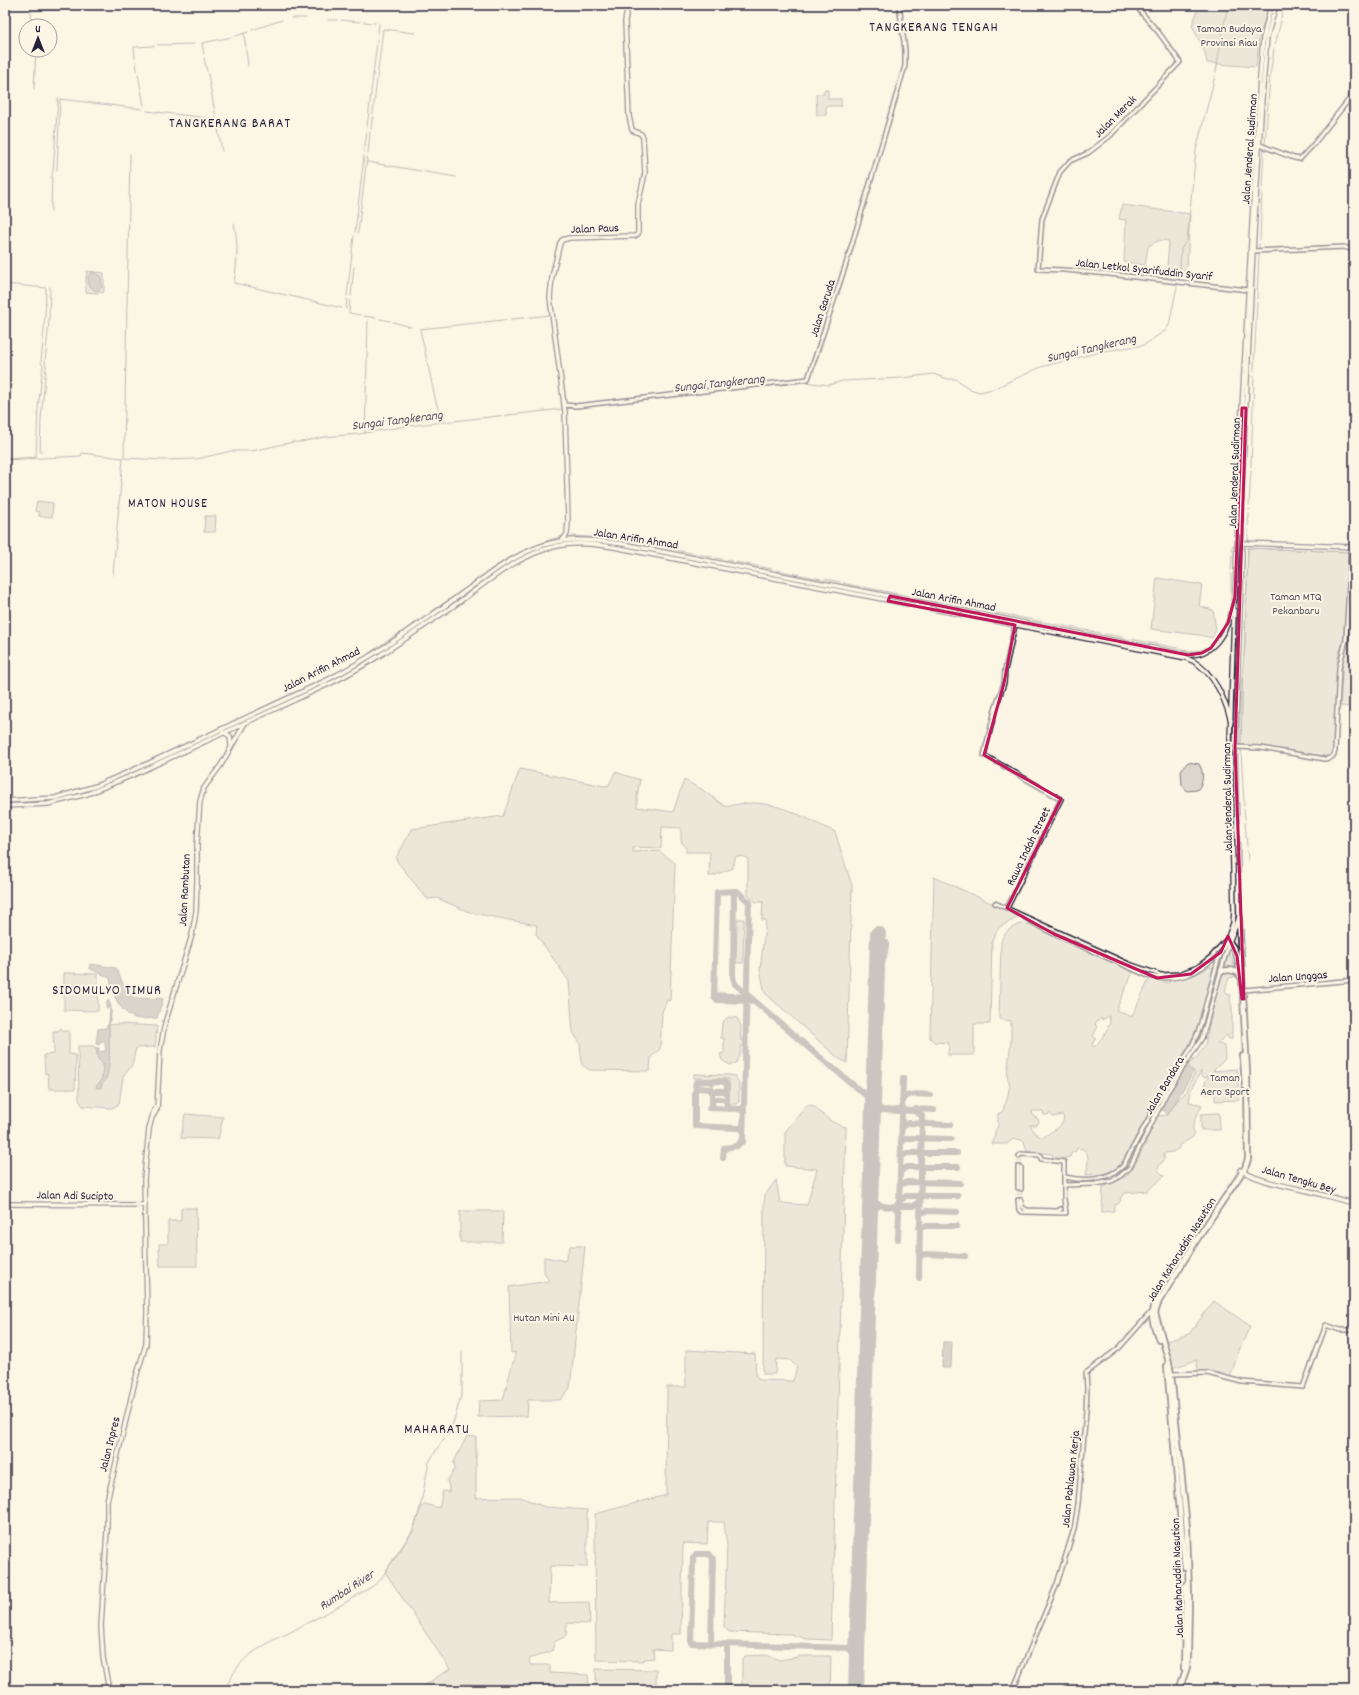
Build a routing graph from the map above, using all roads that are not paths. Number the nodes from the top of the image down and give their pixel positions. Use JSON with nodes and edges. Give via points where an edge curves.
{"nodes":[{"id":1,"x":628,"y":5,"type":"edge"},
{"id":2,"x":899,"y":5,"type":"edge"},
{"id":3,"x":1134,"y":5,"type":"edge"},
{"id":4,"x":1271,"y":5,"type":"edge"},
{"id":5,"x":1276,"y":5,"type":"edge"},
{"id":6,"x":1354,"y":93,"type":"edge"},
{"id":7,"x":1260,"y":145,"type":"junction"},
{"id":8,"x":1354,"y":250,"type":"edge"},
{"id":9,"x":1253,"y":251,"type":"junction"},
{"id":10,"x":1038,"y":269,"type":"joint"},
{"id":11,"x":1248,"y":290,"type":"junction"},
{"id":12,"x":564,"y":405,"type":"junction"},
{"id":13,"x":1244,"y":408,"type":"junction"},
{"id":14,"x":567,"y":534,"type":"junction"},
{"id":15,"x":573,"y":540,"type":"junction"},
{"id":16,"x":562,"y":541,"type":"junction"},
{"id":17,"x":1242,"y":543,"type":"junction"},
{"id":18,"x":635,"y":549,"type":"junction"},
{"id":19,"x":1352,"y":550,"type":"edge"},
{"id":20,"x":770,"y":576,"type":"junction"},
{"id":21,"x":890,"y":596,"type":"junction"},
{"id":22,"x":1235,"y":597,"type":"junction"},
{"id":23,"x":888,"y":601,"type":"junction"},
{"id":24,"x":443,"y":610,"type":"junction"},
{"id":25,"x":1015,"y":626,"type":"junction"},
{"id":26,"x":1065,"y":632,"type":"junction"},
{"id":27,"x":1232,"y":659,"type":"junction"},
{"id":28,"x":1238,"y":660,"type":"junction"},
{"id":29,"x":1232,"y":667,"type":"junction"},
{"id":30,"x":1238,"y":668,"type":"junction"},
{"id":31,"x":304,"y":692,"type":"junction"},
{"id":32,"x":1231,"y":721,"type":"junction"},
{"id":33,"x":245,"y":722,"type":"junction"},
{"id":34,"x":223,"y":732,"type":"junction"},
{"id":35,"x":230,"y":746,"type":"junction"},
{"id":36,"x":1235,"y":747,"type":"junction"},
{"id":37,"x":150,"y":764,"type":"junction"},
{"id":38,"x":5,"y":801,"type":"edge"},
{"id":39,"x":5,"y":806,"type":"edge"},
{"id":40,"x":1232,"y":845,"type":"junction"},
{"id":41,"x":1238,"y":845,"type":"junction"},
{"id":42,"x":995,"y":903,"type":"dead end"},
{"id":43,"x":1007,"y":908,"type":"junction"},
{"id":44,"x":1021,"y":914,"type":"junction"},
{"id":45,"x":1239,"y":918,"type":"junction"},
{"id":46,"x":1228,"y":941,"type":"junction"},
{"id":47,"x":1221,"y":952,"type":"junction"},
{"id":48,"x":1117,"y":960,"type":"junction"},
{"id":49,"x":1209,"y":963,"type":"junction"},
{"id":50,"x":1219,"y":970,"type":"junction"},
{"id":51,"x":1240,"y":973,"type":"junction"},
{"id":52,"x":1354,"y":980,"type":"edge"},
{"id":53,"x":1244,"y":990,"type":"junction"},
{"id":54,"x":1243,"y":999,"type":"junction"},
{"id":55,"x":1204,"y":1016,"type":"junction"},
{"id":56,"x":1208,"y":1018,"type":"junction"},
{"id":57,"x":1137,"y":1139,"type":"junction"},
{"id":58,"x":1142,"y":1141,"type":"junction"},
{"id":59,"x":1021,"y":1156,"type":"dead end"},
{"id":60,"x":1020,"y":1167,"type":"tunnel mouth"},
{"id":61,"x":1241,"y":1171,"type":"junction"},
{"id":62,"x":1065,"y":1177,"type":"junction"},
{"id":63,"x":1064,"y":1185,"type":"junction"},
{"id":64,"x":1019,"y":1188,"type":"tunnel mouth"},
{"id":65,"x":1354,"y":1203,"type":"edge"},
{"id":66,"x":5,"y":1204,"type":"edge"},
{"id":67,"x":145,"y":1205,"type":"junction"},
{"id":68,"x":1065,"y":1205,"type":"junction"},
{"id":69,"x":1061,"y":1209,"type":"junction"},
{"id":70,"x":1058,"y":1213,"type":"junction"},
{"id":71,"x":1153,"y":1311,"type":"junction"},
{"id":72,"x":1354,"y":1330,"type":"edge"},
{"id":73,"x":1171,"y":1374,"type":"junction"},
{"id":74,"x":1173,"y":1403,"type":"junction"},
{"id":75,"x":1187,"y":1576,"type":"junction"},
{"id":76,"x":109,"y":1690,"type":"edge"},
{"id":77,"x":1013,"y":1690,"type":"edge"},
{"id":78,"x":1176,"y":1690,"type":"edge"},
{"id":79,"x":1179,"y":1690,"type":"edge"}],
"edges":[{"from":1,"to":12,"type":"main road","name":"Jalan Paus","via":[[625,21],[629,116],[632,130],[643,137],[645,165],[638,204],[638,234],[569,238],[560,243],[550,298]]},
{"from":2,"to":12,"type":"street","name":"Jalan Garuda","via":[[905,66],[846,264],[808,379],[576,406]]},
{"from":3,"to":10,"type":"street","name":"Jalan Merak","via":[[1180,62],[1110,136],[1088,153],[1070,161],[1060,172],[1042,219]]},
{"from":4,"to":11,"type":"main road","name":"Jalan Jenderal Sudirman","via":[[1260,66]]},
{"from":5,"to":7,"type":"main road","name":"Jalan Jenderal Sudirman","via":[[1266,46]]},
{"from":6,"to":7,"type":"street","via":[[1300,159]]},
{"from":7,"to":9,"type":"main road","name":"Jalan Jenderal Sudirman"},
{"from":8,"to":9,"type":"street","via":[[1344,247]]},
{"from":9,"to":13,"type":"main road","name":"Jalan Jenderal Sudirman"},
{"from":10,"to":11,"type":"street","name":"Jalan Letkol Syarifuddin Syarif"},
{"from":11,"to":13,"type":"main road","name":"Jalan Jenderal Sudirman"},
{"from":12,"to":14,"type":"main road","name":"Jalan Paus"},
{"from":13,"to":17,"type":"main road","name":"Jalan Jenderal Sudirman"},
{"from":13,"to":22,"type":"main road","name":"Jalan Jenderal Sudirman"},
{"from":14,"to":15,"type":"main road"},
{"from":14,"to":16,"type":"main road"},
{"from":15,"to":16,"type":"main road","name":"Jalan Arifin Ahmad"},
{"from":15,"to":18,"type":"main road","name":"Jalan Arifin Ahmad","via":[[604,541]]},
{"from":16,"to":24,"type":"main road","name":"Jalan Arifin Ahmad","via":[[516,557]]},
{"from":17,"to":19,"type":"main road"},
{"from":17,"to":28,"type":"main road","name":"Jalan Jenderal Sudirman"},
{"from":18,"to":20,"type":"main road","name":"Jalan Arifin Ahmad"},
{"from":18,"to":24,"type":"main road","name":"Jalan Arifin Ahmad","via":[[587,544],[548,549],[512,564]]},
{"from":19,"to":36,"type":"street","via":[[1345,644],[1340,663],[1334,756],[1325,759],[1261,748]]},
{"from":20,"to":21,"type":"main road","name":"Jalan Arifin Ahmad"},
{"from":20,"to":23,"type":"main road","name":"Jalan Arifin Ahmad"},
{"from":21,"to":23,"type":"main road"},
{"from":21,"to":26,"type":"main road","name":"Jalan Arifin Ahmad"},
{"from":22,"to":26,"type":"main road","name":"Jalan Arifin Ahmad","via":[[1230,618],[1220,637],[1211,648],[1197,654],[1188,655]]},
{"from":22,"to":27,"type":"main road","name":"Jalan Jenderal Sudirman"},
{"from":23,"to":25,"type":"main road","name":"Jalan Arifin Ahmad"},
{"from":24,"to":31,"type":"main road","name":"Jalan Arifin Ahmad","via":[[348,674]]},
{"from":25,"to":26,"type":"main road","name":"Jalan Arifin Ahmad"},
{"from":25,"to":43,"type":"street","name":"Rawa Indah Street","via":[[1004,683],[984,755],[1061,799]]},
{"from":26,"to":32,"type":"main road","name":"Jalan Arifin Ahmad","via":[[1196,662],[1214,681]]},
{"from":27,"to":28,"type":"main road"},
{"from":27,"to":29,"type":"main road","name":"Jalan Jenderal Sudirman"},
{"from":28,"to":30,"type":"main road","name":"Jalan Jenderal Sudirman"},
{"from":29,"to":30,"type":"main road"},
{"from":29,"to":32,"type":"main road","name":"Jalan Jenderal Sudirman"},
{"from":30,"to":36,"type":"main road","name":"Jalan Jenderal Sudirman"},
{"from":31,"to":33,"type":"main road","name":"Jalan Arifin Ahmad"},
{"from":31,"to":37,"type":"main road","name":"Jalan Arifin Ahmad"},
{"from":32,"to":40,"type":"main road","name":"Jalan Jenderal Sudirman"},
{"from":33,"to":34,"type":"main road","name":"Jalan Arifin Ahmad"},
{"from":33,"to":35,"type":"main road","name":"Jalan Rambutan"},
{"from":34,"to":35,"type":"main road","via":[[230,736]]},
{"from":34,"to":37,"type":"main road","name":"Jalan Arifin Ahmad"},
{"from":35,"to":67,"type":"main road","name":"Jalan Rambutan","via":[[204,788],[200,800],[196,912],[192,935],[164,1023],[155,1111],[144,1174]]},
{"from":36,"to":41,"type":"main road","name":"Jalan Jenderal Sudirman"},
{"from":37,"to":38,"type":"main road","name":"Jalan Arifin Ahmad","via":[[74,793],[46,799]]},
{"from":37,"to":39,"type":"main road","name":"Jalan Arifin Ahmad","via":[[110,785],[72,798],[38,805]]},
{"from":38,"to":39,"type":"main road"},
{"from":40,"to":41,"type":"main road"},
{"from":40,"to":46,"type":"main road","name":"Jalan Jenderal Sudirman","via":[[1234,916]]},
{"from":41,"to":45,"type":"main road","name":"Jalan Jenderal Sudirman"},
{"from":42,"to":43,"type":"street"},
{"from":43,"to":44,"type":"street"},
{"from":44,"to":48,"type":"street"},
{"from":44,"to":48,"type":"street","via":[[1032,923]]},
{"from":45,"to":46,"type":"main road","name":"Jalan Jenderal Sudirman"},
{"from":45,"to":53,"type":"highway","name":"Jalan Kaharuddin Nasution"},
{"from":46,"to":47,"type":"street"},
{"from":46,"to":48,"type":"street","via":[[1198,967],[1173,975],[1155,973]]},
{"from":46,"to":50,"type":"street","name":"Jalan Bandara"},
{"from":46,"to":51,"type":"highway","name":"Jalan Kaharuddin Nasution","via":[[1237,956]]},
{"from":47,"to":49,"type":"street"},
{"from":47,"to":50,"type":"street","name":"Jalan Bandara"},
{"from":48,"to":49,"type":"street","via":[[1146,975],[1169,979],[1185,977]]},
{"from":49,"to":50,"type":"street"},
{"from":50,"to":51,"type":"highway"},
{"from":50,"to":55,"type":"street","name":"Jalan Bandara"},
{"from":50,"to":56,"type":"street","name":"Jalan Bandara"},
{"from":51,"to":54,"type":"highway","name":"Jalan Kaharuddin Nasution"},
{"from":52,"to":53,"type":"street","name":"Jalan Unggas"},
{"from":53,"to":54,"type":"highway","name":"Jalan Kaharuddin Nasution"},
{"from":54,"to":61,"type":"highway","name":"Jalan Kaharuddin Nasution","via":[[1248,1153],[1246,1166]]},
{"from":55,"to":56,"type":"street"},
{"from":55,"to":57,"type":"street","name":"Jalan Bandara","via":[[1200,1030]]},
{"from":56,"to":58,"type":"street","name":"Jalan Bandara","via":[[1202,1038],[1166,1094]]},
{"from":57,"to":58,"type":"street"},
{"from":57,"to":62,"type":"street","name":"Jalan Bandara","via":[[1128,1159],[1116,1173],[1104,1178]]},
{"from":58,"to":63,"type":"street","name":"Jalan Bandara","via":[[1130,1167],[1119,1177],[1104,1183]]},
{"from":59,"to":62,"type":"street","via":[[1040,1155],[1041,1159],[1064,1162]]},
{"from":60,"to":64,"type":"street"},
{"from":61,"to":65,"type":"main road","name":"Jalan Tengku Bey","via":[[1278,1184]]},
{"from":61,"to":71,"type":"highway","name":"Jalan Kaharuddin Nasution"},
{"from":62,"to":63,"type":"street"},
{"from":63,"to":68,"type":"street"},
{"from":66,"to":67,"type":"main road","name":"Jalan Adi Sucipto"},
{"from":67,"to":76,"type":"main road","name":"Jalan Inpres","via":[[146,1344],[106,1501],[101,1626]]},
{"from":68,"to":69,"type":"street"},
{"from":68,"to":70,"type":"street","via":[[1066,1213]]},
{"from":69,"to":70,"type":"street"},
{"from":69,"to":70,"type":"street","via":[[1026,1210],[1019,1200],[1019,1210],[1022,1212]]},
{"from":71,"to":73,"type":"highway","name":"Jalan Kaharuddin Nasution"},
{"from":71,"to":74,"type":"highway","name":"Jalan Kaharuddin Nasution","via":[[1153,1321],[1166,1361]]},
{"from":71,"to":77,"type":"street","name":"Jalan Pahlawan Kerja","via":[[1118,1348],[1086,1373],[1086,1411],[1074,1529],[1057,1584]]},
{"from":72,"to":73,"type":"street","via":[[1340,1330],[1326,1325],[1303,1387],[1242,1382],[1215,1374]]},
{"from":73,"to":74,"type":"highway","name":"Jalan Kaharuddin Nasution"},
{"from":74,"to":75,"type":"highway","name":"Jalan Kaharuddin Nasution","via":[[1186,1528]]},
{"from":75,"to":78,"type":"highway","name":"Jalan Kaharuddin Nasution","via":[[1185,1663]]},
{"from":75,"to":79,"type":"highway","name":"Jalan Kaharuddin Nasution","via":[[1188,1662]]}]}
